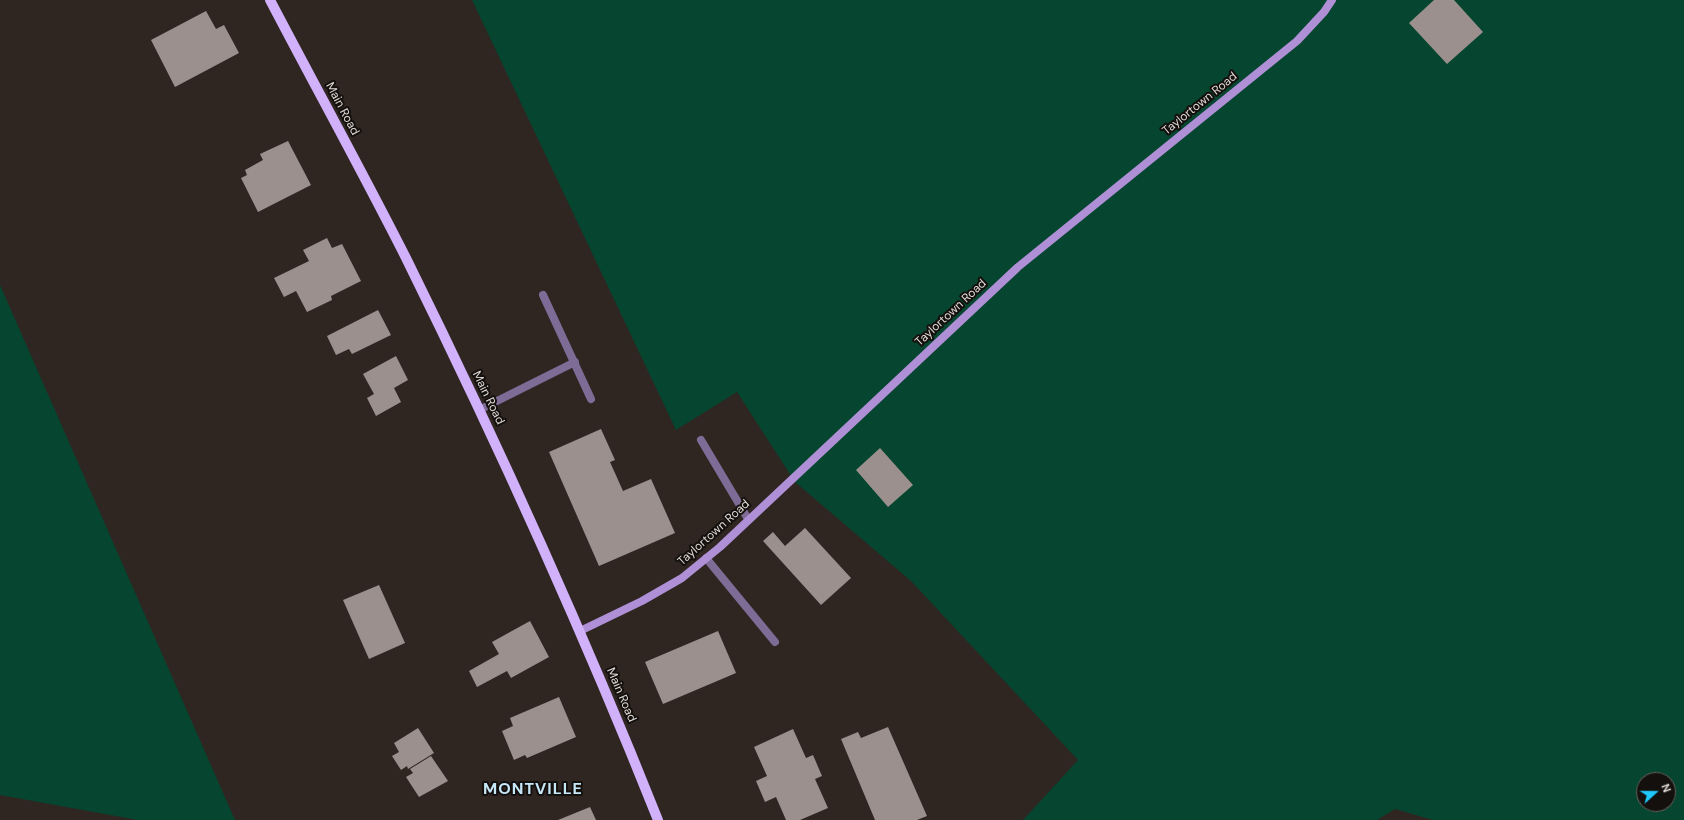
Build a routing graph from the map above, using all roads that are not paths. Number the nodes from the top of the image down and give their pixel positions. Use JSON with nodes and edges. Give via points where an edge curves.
{"nodes":[{"id":1,"x":270,"y":0,"type":"edge"},
{"id":2,"x":1332,"y":0,"type":"edge"},
{"id":3,"x":543,"y":295,"type":"dead end"},
{"id":4,"x":575,"y":362,"type":"junction"},
{"id":5,"x":591,"y":399,"type":"dead end"},
{"id":6,"x":479,"y":410,"type":"junction"},
{"id":7,"x":701,"y":440,"type":"dead end"},
{"id":8,"x":748,"y":519,"type":"junction"},
{"id":9,"x":706,"y":558,"type":"junction"},
{"id":10,"x":580,"y":631,"type":"junction"},
{"id":11,"x":776,"y":642,"type":"dead end"},
{"id":12,"x":658,"y":820,"type":"edge"}],
"edges":[{"from":1,"to":6,"type":"main road","name":"Main Road","via":[[405,256]]},
{"from":2,"to":8,"type":"street","name":"Taylortown Road","via":[[1297,41],[1018,267]]},
{"from":3,"to":4,"type":"lane"},
{"from":4,"to":5,"type":"lane"},
{"from":4,"to":6,"type":"lane"},
{"from":6,"to":10,"type":"main road","name":"Main Road"},
{"from":7,"to":8,"type":"lane"},
{"from":8,"to":9,"type":"street","name":"Taylortown Road"},
{"from":9,"to":10,"type":"street","name":"Taylortown Road","via":[[682,578]]},
{"from":9,"to":11,"type":"lane"},
{"from":10,"to":12,"type":"main road","name":"Main Road"}]}
